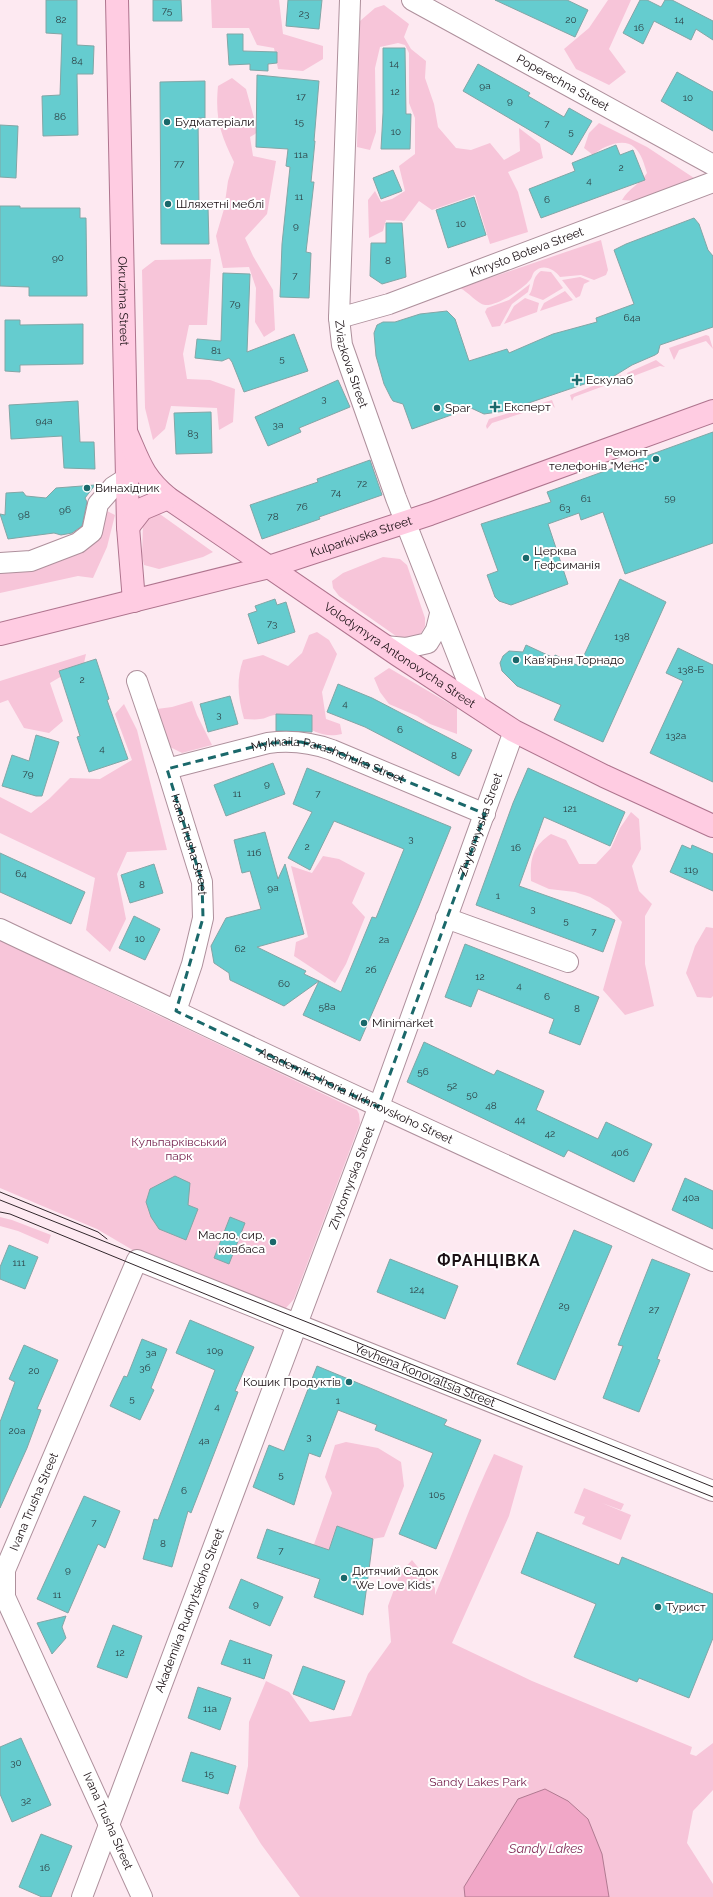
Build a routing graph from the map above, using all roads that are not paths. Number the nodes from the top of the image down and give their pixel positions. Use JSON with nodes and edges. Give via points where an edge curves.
{"nodes":[{"id":1,"x":117,"y":0,"type":"edge"},
{"id":2,"x":350,"y":0,"type":"edge"},
{"id":3,"x":412,"y":0,"type":"edge"},
{"id":4,"x":713,"y":165,"type":"edge"},
{"id":5,"x":713,"y":182,"type":"edge"},
{"id":6,"x":339,"y":318,"type":"junction"},
{"id":7,"x":713,"y":411,"type":"edge"},
{"id":8,"x":127,"y":434,"type":"junction"},
{"id":9,"x":127,"y":478,"type":"junction"},
{"id":10,"x":168,"y":498,"type":"junction"},
{"id":11,"x":405,"y":521,"type":"junction"},
{"id":12,"x":128,"y":527,"type":"junction"},
{"id":13,"x":0,"y":563,"type":"edge"},
{"id":14,"x":269,"y":567,"type":"junction"},
{"id":15,"x":134,"y":601,"type":"junction"},
{"id":16,"x":440,"y":614,"type":"junction"},
{"id":17,"x":0,"y":634,"type":"edge"},
{"id":18,"x":385,"y":646,"type":"junction"},
{"id":19,"x":137,"y":681,"type":"dead end"},
{"id":20,"x":478,"y":708,"type":"junction"},
{"id":21,"x":514,"y":731,"type":"junction"},
{"id":22,"x":167,"y":768,"type":"junction"},
{"id":23,"x":485,"y":814,"type":"junction"},
{"id":24,"x":713,"y":826,"type":"edge"},
{"id":25,"x":446,"y":918,"type":"junction"},
{"id":26,"x":0,"y":929,"type":"edge"},
{"id":27,"x":568,"y":962,"type":"dead end"},
{"id":28,"x":176,"y":1011,"type":"junction"},
{"id":29,"x":378,"y":1107,"type":"junction"},
{"id":30,"x":137,"y":1260,"type":"joint"},
{"id":31,"x":713,"y":1261,"type":"edge"},
{"id":32,"x":296,"y":1324,"type":"junction"},
{"id":33,"x":713,"y":1491,"type":"edge"},
{"id":34,"x":109,"y":1822,"type":"junction"},
{"id":35,"x":82,"y":1897,"type":"edge"},
{"id":36,"x":142,"y":1897,"type":"edge"}],
"edges":[{"from":1,"to":8,"type":"main road","name":"Okruzhna Street"},
{"from":2,"to":6,"type":"street","name":"Zviazkova Street"},
{"from":3,"to":4,"type":"street","name":"Poperechna Street"},
{"from":5,"to":6,"type":"street","name":"Khrysto Boteva Street","via":[[389,304]]},
{"from":6,"to":11,"type":"street","name":"Zviazkova Street","via":[[342,345]]},
{"from":7,"to":11,"type":"main road","name":"Kulparkivska Street"},
{"from":8,"to":9,"type":"main road","name":"Okruzhna Street"},
{"from":8,"to":10,"type":"main road","name":"Volodymyra Antonovycha Street","via":[[152,484]]},
{"from":9,"to":12,"type":"main road","name":"Okruzhna Street"},
{"from":9,"to":13,"type":"street","via":[[113,487],[98,504],[92,532],[78,543],[30,561]]},
{"from":10,"to":12,"type":"main road","via":[[142,509]]},
{"from":10,"to":14,"type":"main road","name":"Volodymyra Antonovycha Street"},
{"from":11,"to":14,"type":"main road","name":"Kulparkivska Street"},
{"from":11,"to":16,"type":"street","name":"Zviazkova Street"},
{"from":12,"to":15,"type":"main road","name":"Okruzhna Street"},
{"from":14,"to":15,"type":"main road","name":"Kulparkivska Street"},
{"from":14,"to":18,"type":"main road","name":"Volodymyra Antonovycha Street"},
{"from":15,"to":17,"type":"main road","name":"Kulparkivska Street"},
{"from":16,"to":18,"type":"street","via":[[436,630],[428,643],[406,648]]},
{"from":16,"to":20,"type":"street","name":"Zviazkova Street"},
{"from":18,"to":20,"type":"main road","name":"Volodymyra Antonovycha Street"},
{"from":19,"to":22,"type":"street","name":"Ivana Trusha Street"},
{"from":20,"to":21,"type":"main road","name":"Volodymyra Antonovycha Street"},
{"from":21,"to":23,"type":"street","name":"Zhytomyrska Street"},
{"from":21,"to":24,"type":"main road","name":"Volodymyra Antonovycha Street"},
{"from":22,"to":23,"type":"street","name":"Mykhaila Parashchuka Street","via":[[268,744],[301,742],[326,748]]},
{"from":22,"to":28,"type":"street","name":"Ivana Trusha Street","via":[[202,882],[203,918],[192,964]]},
{"from":23,"to":25,"type":"street","name":"Zhytomyrska Street"},
{"from":25,"to":27,"type":"street"},
{"from":25,"to":29,"type":"street","name":"Zhytomyrska Street"},
{"from":26,"to":28,"type":"street","name":"Academika Ihoria Iukhnovskoho Street"},
{"from":28,"to":29,"type":"street","name":"Academika Ihoria Iukhnovskoho Street"},
{"from":29,"to":31,"type":"street","name":"Academika Ihoria Iukhnovskoho Street"},
{"from":29,"to":32,"type":"street","name":"Zhytomyrska Street"},
{"from":30,"to":32,"type":"street","name":"Yevhena Konovaltsia Street"},
{"from":30,"to":34,"type":"street","name":"Ivana Trusha Street","via":[[4,1570],[5,1597]]},
{"from":32,"to":33,"type":"street","name":"Yevhena Konovaltsia Street"},
{"from":32,"to":34,"type":"street","name":"Akademika Rudnytskoho Street"},
{"from":34,"to":35,"type":"street","name":"Akademika Rudnytskoho Street"},
{"from":34,"to":36,"type":"street","name":"Ivana Trusha Street"}]}
